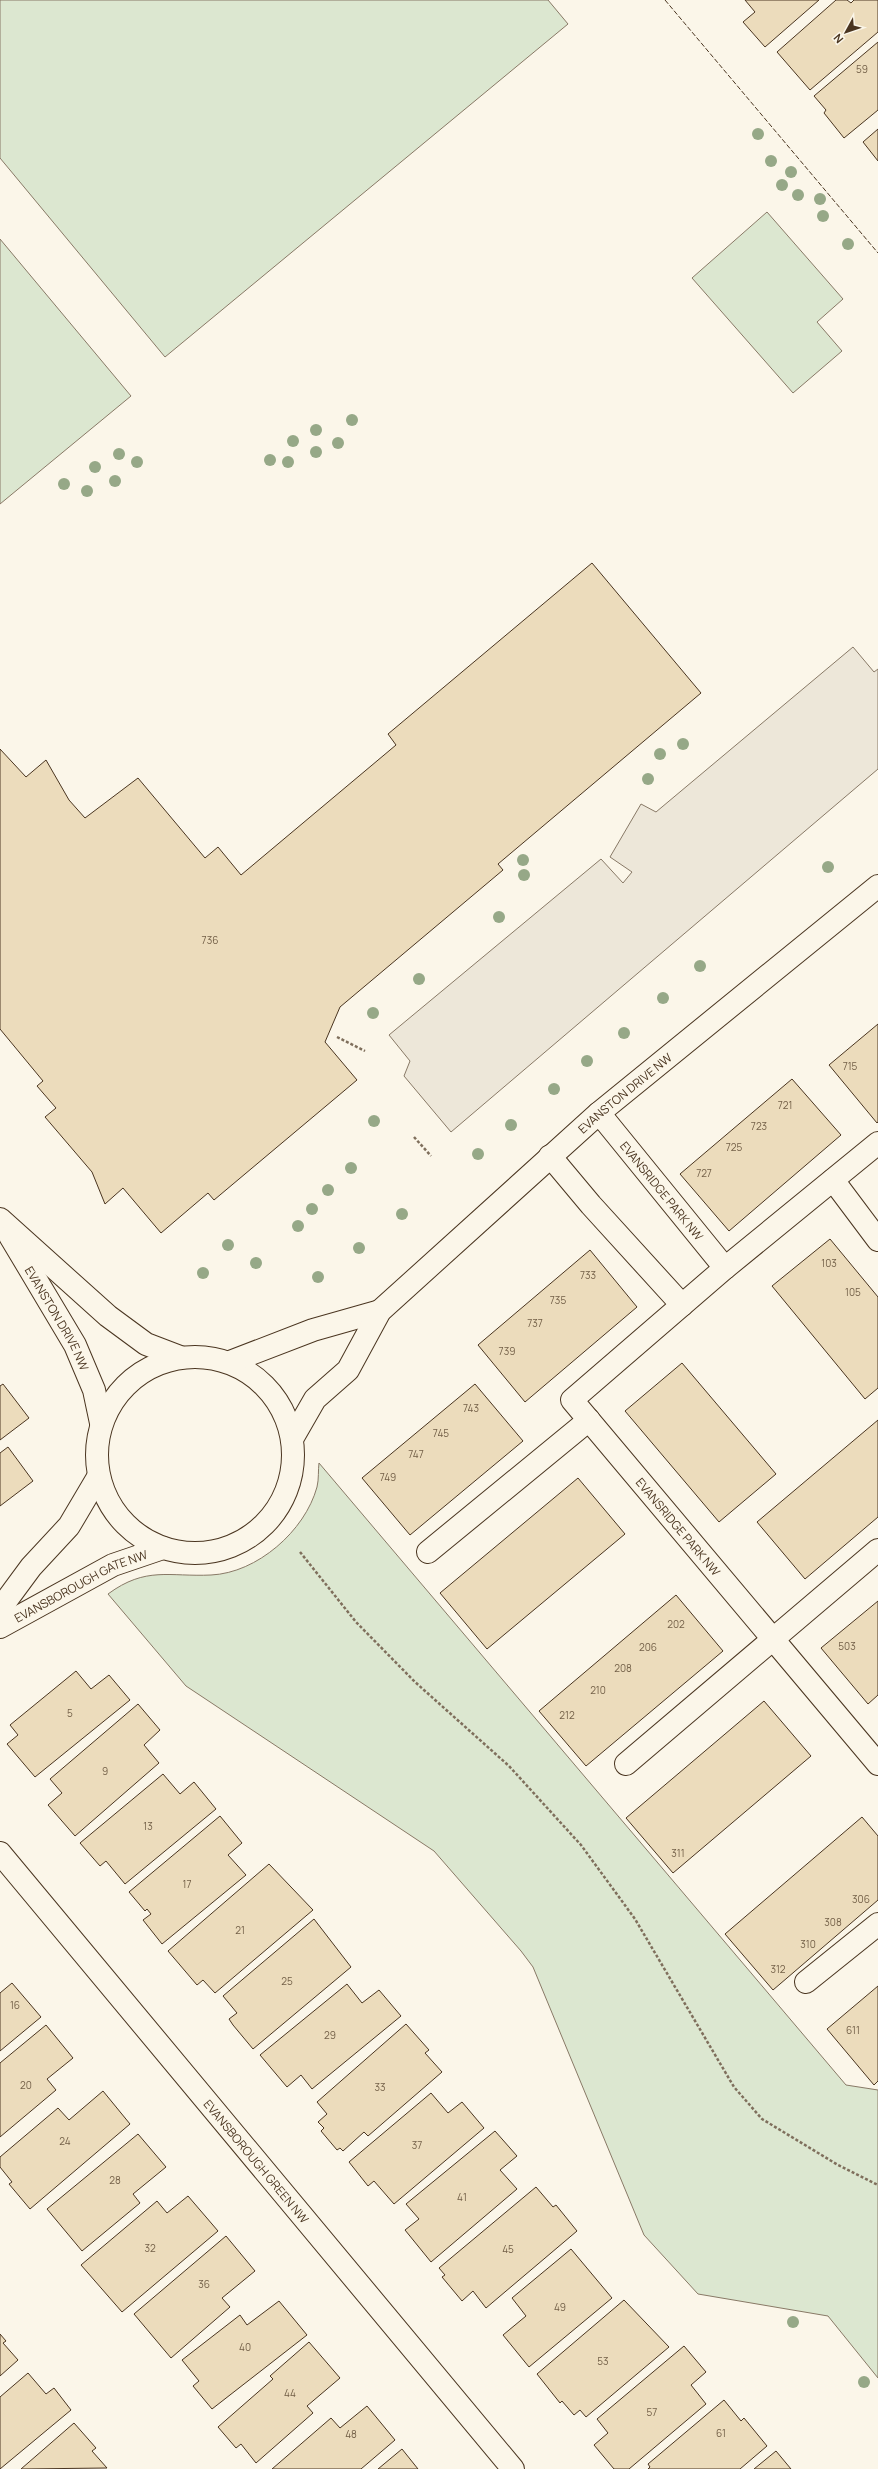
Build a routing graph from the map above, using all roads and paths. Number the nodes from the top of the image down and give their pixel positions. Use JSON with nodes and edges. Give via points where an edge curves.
{"nodes":[{"id":1,"x":878,"y":886,"type":"edge"},
{"id":2,"x":337,"y":1037,"type":"dead end"},
{"id":3,"x":365,"y":1051,"type":"dead end"},
{"id":4,"x":599,"y":1113,"type":"junction"},
{"id":5,"x":414,"y":1136,"type":"dead end"},
{"id":6,"x":878,"y":1143,"type":"edge"},
{"id":7,"x":430,"y":1156,"type":"dead end"},
{"id":8,"x":550,"y":1156,"type":"junction"},
{"id":9,"x":834,"y":1180,"type":"junction"},
{"id":10,"x":0,"y":1219,"type":"edge"},
{"id":11,"x":878,"y":1240,"type":"edge"},
{"id":12,"x":725,"y":1268,"type":"junction"},
{"id":13,"x":682,"y":1304,"type":"junction"},
{"id":14,"x":380,"y":1311,"type":"junction"},
{"id":15,"x":180,"y":1357,"type":"junction"},
{"id":16,"x":230,"y":1362,"type":"junction"},
{"id":17,"x":589,"y":1420,"type":"junction"},
{"id":18,"x":101,"y":1423,"type":"junction"},
{"id":19,"x":292,"y":1439,"type":"junction"},
{"id":20,"x":98,"y":1477,"type":"junction"},
{"id":21,"x":163,"y":1548,"type":"junction"},
{"id":22,"x":878,"y":1550,"type":"edge"},
{"id":23,"x":300,"y":1552,"type":"dead end"},
{"id":24,"x":428,"y":1552,"type":"dead end"},
{"id":25,"x":0,"y":1609,"type":"edge"},
{"id":26,"x":0,"y":1628,"type":"edge"},
{"id":27,"x":772,"y":1639,"type":"junction"},
{"id":28,"x":626,"y":1764,"type":"dead end"},
{"id":29,"x":878,"y":1764,"type":"edge"},
{"id":30,"x":0,"y":1853,"type":"edge"},
{"id":31,"x":878,"y":1924,"type":"edge"},
{"id":32,"x":806,"y":1982,"type":"dead end"},
{"id":33,"x":878,"y":2185,"type":"edge"},
{"id":34,"x":514,"y":2469,"type":"edge"}],
"edges":[{"from":1,"to":4,"type":"street","name":"EVANSTON DRIVE NW"},
{"from":2,"to":3,"type":"path"},
{"from":4,"to":8,"type":"street","name":"EVANSTON DRIVE NW"},
{"from":4,"to":12,"type":"street","name":"EVANSRIDGE PARK NW"},
{"from":5,"to":7,"type":"path"},
{"from":6,"to":9,"type":"street","name":"EVANSRIDGE PARK NW"},
{"from":8,"to":13,"type":"street","via":[[591,1205]]},
{"from":8,"to":14,"type":"street","name":"EVANSTON DRIVE NW"},
{"from":9,"to":11,"type":"street"},
{"from":9,"to":12,"type":"street","name":"EVANSRIDGE PARK NW"},
{"from":10,"to":15,"type":"street","name":"EVANSTON DRIVE NW","via":[[108,1316],[146,1344]]},
{"from":10,"to":18,"type":"street","name":"EVANSTON DRIVE NW","via":[[75,1346],[94,1390]]},
{"from":12,"to":13,"type":"street","name":"EVANSRIDGE PARK NW"},
{"from":13,"to":17,"type":"street","name":"EVANSRIDGE PARK NW","via":[[572,1400]]},
{"from":14,"to":16,"type":"street","name":"EVANSTON DRIVE NW","via":[[314,1330]]},
{"from":14,"to":19,"type":"street","name":"EVANSTON DRIVE NW","via":[[348,1370],[315,1399]]},
{"from":15,"to":16,"type":"street"},
{"from":15,"to":18,"type":"street","via":[[146,1369],[119,1392]]},
{"from":16,"to":19,"type":"street","via":[[259,1380],[281,1406]]},
{"from":17,"to":24,"type":"street"},
{"from":17,"to":27,"type":"street","name":"EVANSRIDGE PARK NW"},
{"from":18,"to":20,"type":"street"},
{"from":19,"to":21,"type":"street","via":[[292,1472],[281,1504],[259,1530],[230,1547],[196,1554]]},
{"from":20,"to":21,"type":"street","via":[[112,1508],[134,1532]]},
{"from":20,"to":25,"type":"street","name":"EVANSBOROUGH GATE NW","via":[[69,1526],[31,1567]]},
{"from":21,"to":26,"type":"street","name":"EVANSBOROUGH GATE NW","via":[[113,1565]]},
{"from":22,"to":27,"type":"street"},
{"from":23,"to":33,"type":"path","via":[[356,1622],[415,1682],[509,1766],[581,1845],[635,1919],[734,2087],[762,2119],[838,2165]]},
{"from":27,"to":28,"type":"street"},
{"from":27,"to":29,"type":"street","name":"EVANSRIDGE PARK NW"},
{"from":30,"to":34,"type":"street","name":"EVANSBOROUGH GREEN NW"},
{"from":31,"to":32,"type":"street"}]}
